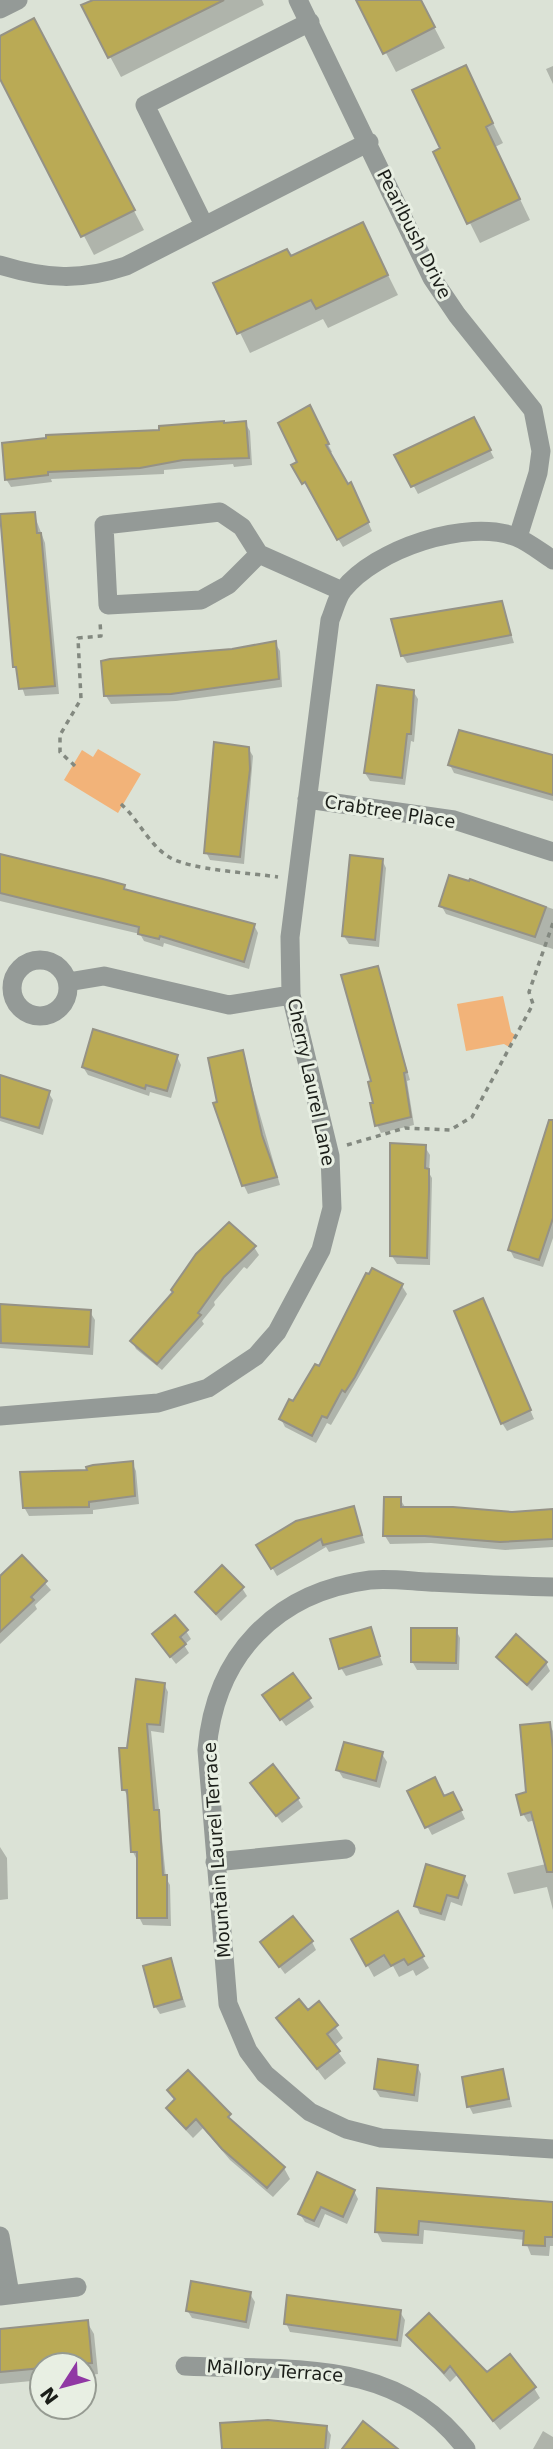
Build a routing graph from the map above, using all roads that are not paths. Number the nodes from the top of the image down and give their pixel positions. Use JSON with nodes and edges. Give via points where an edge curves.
{"nodes":[{"id":1,"x":18,"y":0,"type":"edge"},
{"id":2,"x":298,"y":0,"type":"edge"},
{"id":3,"x":0,"y":9,"type":"edge"},
{"id":4,"x":310,"y":22,"type":"junction"},
{"id":5,"x":369,"y":142,"type":"junction"},
{"id":6,"x":204,"y":225,"type":"junction"},
{"id":7,"x":0,"y":265,"type":"edge"},
{"id":8,"x":518,"y":537,"type":"junction"},
{"id":9,"x":259,"y":554,"type":"junction"},
{"id":10,"x":553,"y":560,"type":"edge"},
{"id":11,"x":342,"y":591,"type":"junction"},
{"id":12,"x":307,"y":799,"type":"junction"},
{"id":13,"x":553,"y":852,"type":"edge"},
{"id":14,"x":68,"y":982,"type":"dead end"},
{"id":15,"x":292,"y":995,"type":"junction"},
{"id":16,"x":0,"y":1416,"type":"edge"},
{"id":17,"x":553,"y":1587,"type":"edge"},
{"id":18,"x":346,"y":1849,"type":"dead end"},
{"id":19,"x":215,"y":1862,"type":"junction"},
{"id":20,"x":553,"y":2149,"type":"edge"},
{"id":21,"x":0,"y":2236,"type":"edge"},
{"id":22,"x":77,"y":2287,"type":"dead end"},
{"id":23,"x":5,"y":2295,"type":"edge"},
{"id":24,"x":185,"y":2366,"type":"dead end"},
{"id":25,"x":466,"y":2449,"type":"edge"}],
"edges":[{"from":1,"to":3,"type":"street"},
{"from":2,"to":4,"type":"street","name":"Pearlbush Drive"},
{"from":4,"to":5,"type":"street","name":"Pearlbush Drive"},
{"from":4,"to":6,"type":"street","via":[[145,105]]},
{"from":5,"to":6,"type":"street"},
{"from":5,"to":8,"type":"street","name":"Pearlbush Drive","via":[[432,278],[533,410],[541,451]]},
{"from":6,"to":7,"type":"street","via":[[127,266],[95,276],[48,276]]},
{"from":8,"to":10,"type":"street","name":"Cherry Laurel Lane"},
{"from":8,"to":11,"type":"street","name":"Cherry Laurel Lane","via":[[474,530],[422,541],[369,568]]},
{"from":9,"to":9,"type":"street","via":[[243,527],[220,512],[104,525],[108,605],[201,600],[228,585]]},
{"from":9,"to":11,"type":"street"},
{"from":11,"to":12,"type":"street","name":"Cherry Laurel Lane","via":[[330,620]]},
{"from":12,"to":13,"type":"street","name":"Crabtree Place","via":[[454,820]]},
{"from":12,"to":15,"type":"street","name":"Cherry Laurel Lane","via":[[290,937]]},
{"from":14,"to":15,"type":"street","via":[[104,976],[229,1005]]},
{"from":15,"to":16,"type":"street","name":"Cherry Laurel Lane","via":[[328,1149],[332,1208],[321,1250],[277,1332],[256,1356],[208,1388],[158,1403]]},
{"from":17,"to":19,"type":"street","name":"Mountain Laurel Terrace","via":[[373,1580],[328,1588],[303,1599],[262,1628],[238,1653],[210,1714],[207,1750]]},
{"from":18,"to":19,"type":"street"},
{"from":19,"to":20,"type":"street","name":"Mountain Laurel Terrace","via":[[228,2004],[248,2051],[265,2074],[301,2105],[346,2129],[382,2138]]},
{"from":21,"to":23,"type":"street"},
{"from":22,"to":23,"type":"street"},
{"from":24,"to":25,"type":"street","name":"Mallory Terrace","via":[[333,2372],[368,2379],[428,2408]]}]}
